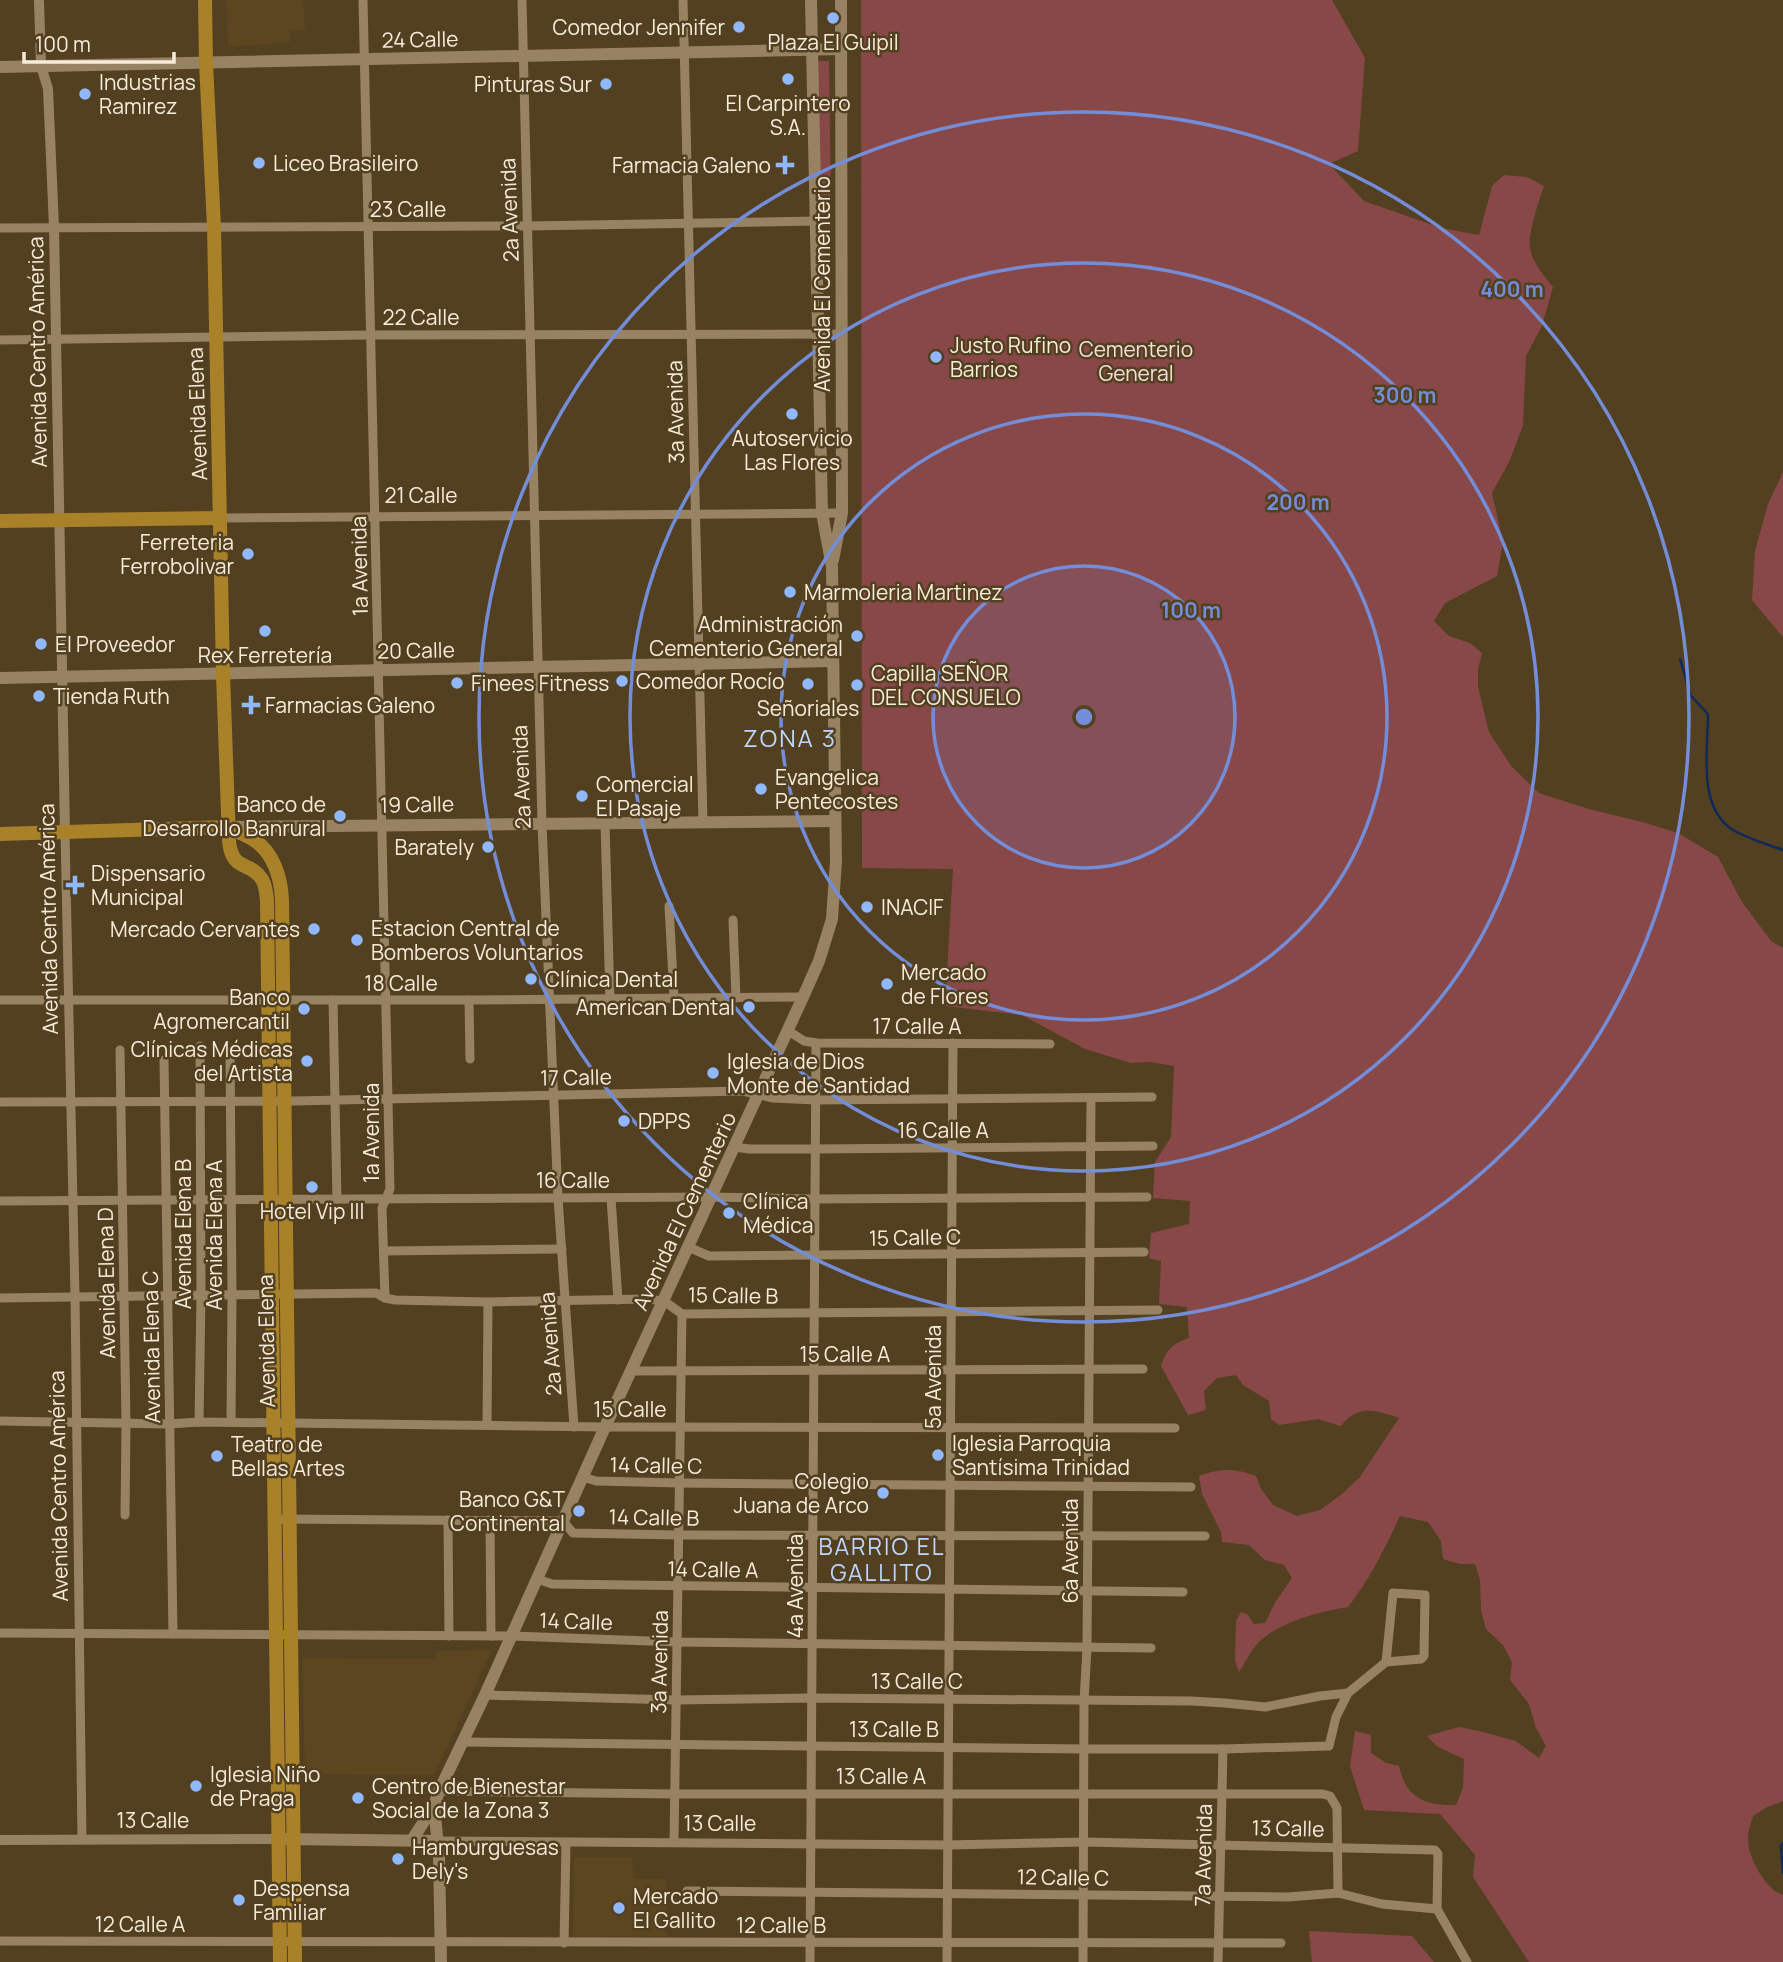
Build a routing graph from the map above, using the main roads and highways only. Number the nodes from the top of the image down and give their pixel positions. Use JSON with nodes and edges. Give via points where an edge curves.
{"nodes":[{"id":1,"x":205,"y":0,"type":"edge"},
{"id":2,"x":811,"y":0,"type":"edge"},
{"id":3,"x":841,"y":0,"type":"edge"},
{"id":4,"x":841,"y":49,"type":"junction"},
{"id":5,"x":813,"y":50,"type":"junction"},
{"id":6,"x":206,"y":63,"type":"junction"},
{"id":7,"x":0,"y":67,"type":"edge"},
{"id":8,"x":221,"y":518,"type":"junction"},
{"id":9,"x":0,"y":521,"type":"edge"},
{"id":10,"x":832,"y":567,"type":"junction"},
{"id":11,"x":832,"y":661,"type":"junction"},
{"id":12,"x":223,"y":674,"type":"junction"},
{"id":13,"x":0,"y":678,"type":"edge"},
{"id":14,"x":835,"y":821,"type":"junction"},
{"id":15,"x":229,"y":827,"type":"junction"},
{"id":16,"x":0,"y":834,"type":"edge"},
{"id":17,"x":276,"y":1000,"type":"junction"},
{"id":18,"x":279,"y":1294,"type":"junction"},
{"id":19,"x":283,"y":1519,"type":"junction"},
{"id":20,"x":434,"y":1806,"type":"junction"},
{"id":21,"x":286,"y":1839,"type":"junction"},
{"id":22,"x":412,"y":1840,"type":"junction"},
{"id":23,"x":438,"y":1841,"type":"junction"},
{"id":24,"x":287,"y":1942,"type":"junction"},
{"id":25,"x":280,"y":1962,"type":"edge"},
{"id":26,"x":295,"y":1962,"type":"edge"},
{"id":27,"x":441,"y":1962,"type":"edge"}],
"edges":[{"from":1,"to":6,"type":"main road","name":"Avenida Elena"},
{"from":2,"to":5,"type":"main road","name":"Avenida El Cementerio"},
{"from":3,"to":4,"type":"main road","name":"Avenida El Cementerio"},
{"from":4,"to":5,"type":"main road","name":"24 Calle"},
{"from":4,"to":10,"type":"main road","name":"Avenida El Cementerio","via":[[842,513]]},
{"from":5,"to":6,"type":"main road","name":"24 Calle"},
{"from":5,"to":10,"type":"main road","name":"Avenida El Cementerio","via":[[822,513]]},
{"from":6,"to":7,"type":"main road","name":"24 Calle"},
{"from":6,"to":8,"type":"main road","name":"Avenida Elena"},
{"from":8,"to":9,"type":"main road","name":"21 Calle"},
{"from":8,"to":12,"type":"main road","name":"Avenida Elena"},
{"from":10,"to":11,"type":"main road","name":"Avenida El Cementerio"},
{"from":11,"to":12,"type":"main road","name":"20 Calle"},
{"from":11,"to":14,"type":"main road","name":"Avenida El Cementerio"},
{"from":12,"to":13,"type":"main road","name":"20 Calle"},
{"from":12,"to":15,"type":"main road","name":"Avenida Elena"},
{"from":14,"to":15,"type":"main road","name":"19 Calle"},
{"from":14,"to":20,"type":"main road","name":"Avenida El Cementerio","via":[[832,919],[819,961]]},
{"from":15,"to":16,"type":"main road","name":"19 Calle"},
{"from":15,"to":17,"type":"main road","name":"Avenida Elena","via":[[234,857],[261,878],[265,889]]},
{"from":15,"to":17,"type":"main road","name":"Avenida Elena","via":[[263,848],[279,875],[282,900]]},
{"from":17,"to":18,"type":"main road","name":"Avenida Elena"},
{"from":18,"to":19,"type":"main road","name":"Avenida Elena","via":[[289,1423]]},
{"from":18,"to":19,"type":"main road","name":"Avenida Elena","via":[[273,1423]]},
{"from":19,"to":21,"type":"main road","name":"Avenida Elena","via":[[291,1634]]},
{"from":19,"to":21,"type":"main road","name":"Avenida Elena","via":[[276,1634]]},
{"from":20,"to":22,"type":"main road"},
{"from":20,"to":23,"type":"main road","name":"Avenida El Cementerio"},
{"from":21,"to":22,"type":"main road","name":"13 Calle"},
{"from":21,"to":24,"type":"main road","name":"Avenida Elena"},
{"from":22,"to":23,"type":"main road","name":"13 Calle"},
{"from":23,"to":27,"type":"main road"},
{"from":24,"to":25,"type":"main road","name":"Avenida Elena"},
{"from":24,"to":26,"type":"main road","name":"Avenida Elena"}]}
